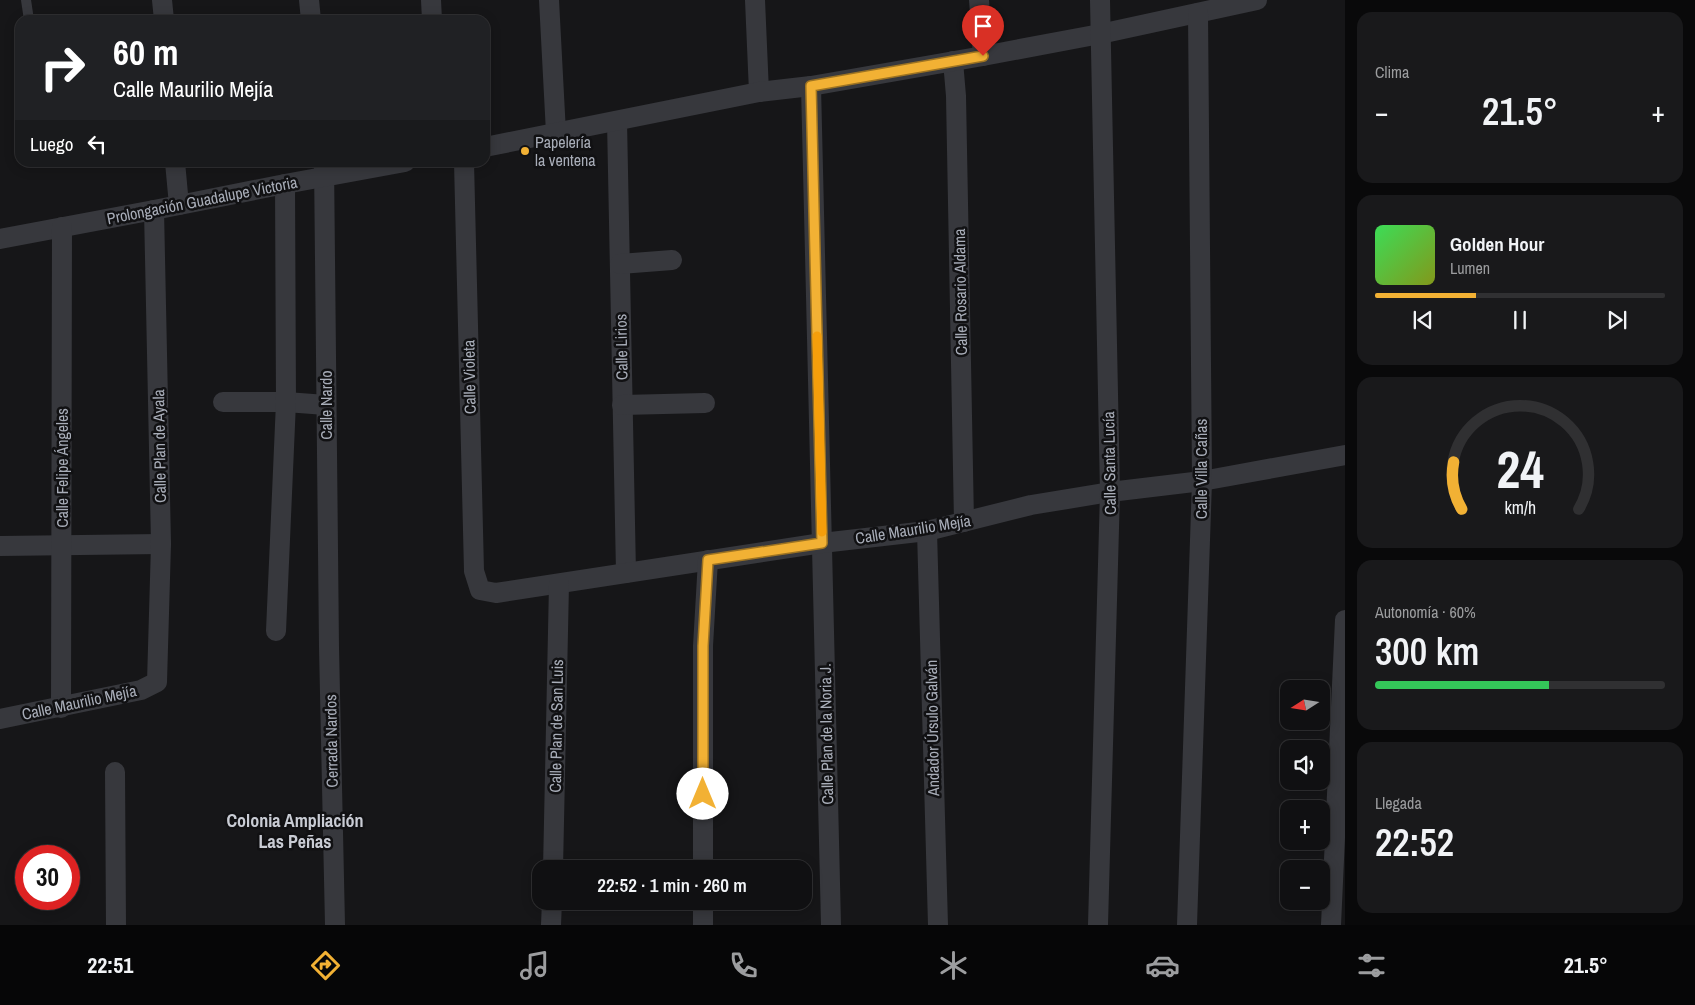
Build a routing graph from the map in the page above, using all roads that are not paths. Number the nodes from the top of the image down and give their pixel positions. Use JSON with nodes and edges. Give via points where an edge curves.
{"nodes":[{"id":1,"x":26,"y":0,"type":"edge"},
{"id":2,"x":162,"y":0,"type":"edge"},
{"id":3,"x":309,"y":0,"type":"edge"},
{"id":4,"x":431,"y":0,"type":"edge"},
{"id":5,"x":549,"y":0,"type":"edge"},
{"id":6,"x":755,"y":0,"type":"edge"},
{"id":7,"x":979,"y":0,"type":"edge"},
{"id":8,"x":1100,"y":0,"type":"edge"},
{"id":9,"x":1254,"y":0,"type":"edge"},
{"id":10,"x":1198,"y":13,"type":"junction"},
{"id":11,"x":28,"y":15,"type":"edge"},
{"id":12,"x":164,"y":15,"type":"edge"},
{"id":13,"x":310,"y":15,"type":"edge"},
{"id":14,"x":432,"y":15,"type":"edge"},
{"id":15,"x":1100,"y":34,"type":"junction"},
{"id":16,"x":983,"y":56,"type":"junction"},
{"id":17,"x":953,"y":61,"type":"junction"},
{"id":18,"x":811,"y":86,"type":"junction"},
{"id":19,"x":759,"y":92,"type":"junction"},
{"id":20,"x":617,"y":121,"type":"junction"},
{"id":21,"x":556,"y":133,"type":"junction"},
{"id":22,"x":490,"y":147,"type":"edge"},
{"id":23,"x":176,"y":167,"type":"edge"},
{"id":24,"x":354,"y":167,"type":"edge"},
{"id":25,"x":464,"y":167,"type":"edge"},
{"id":26,"x":324,"y":170,"type":"edge"},
{"id":27,"x":286,"y":184,"type":"junction"},
{"id":28,"x":179,"y":205,"type":"junction"},
{"id":29,"x":154,"y":210,"type":"junction"},
{"id":30,"x":62,"y":228,"type":"junction"},
{"id":31,"x":0,"y":239,"type":"edge"},
{"id":32,"x":672,"y":260,"type":"dead end"},
{"id":33,"x":620,"y":264,"type":"junction"},
{"id":34,"x":223,"y":402,"type":"dead end"},
{"id":35,"x":286,"y":402,"type":"junction"},
{"id":36,"x":705,"y":403,"type":"dead end"},
{"id":37,"x":326,"y":405,"type":"junction"},
{"id":38,"x":622,"y":406,"type":"junction"},
{"id":39,"x":1345,"y":455,"type":"edge"},
{"id":40,"x":1202,"y":481,"type":"junction"},
{"id":41,"x":1110,"y":492,"type":"junction"},
{"id":42,"x":964,"y":522,"type":"junction"},
{"id":43,"x":927,"y":531,"type":"junction"},
{"id":44,"x":822,"y":543,"type":"junction"},
{"id":45,"x":62,"y":544,"type":"junction"},
{"id":46,"x":161,"y":544,"type":"junction"},
{"id":47,"x":0,"y":546,"type":"edge"},
{"id":48,"x":708,"y":560,"type":"junction"},
{"id":49,"x":626,"y":573,"type":"junction"},
{"id":50,"x":559,"y":584,"type":"junction"},
{"id":51,"x":480,"y":590,"type":"joint"},
{"id":52,"x":1345,"y":620,"type":"edge"},
{"id":53,"x":276,"y":630,"type":"dead end"},
{"id":54,"x":329,"y":647,"type":"joint"},
{"id":55,"x":157,"y":682,"type":"joint"},
{"id":56,"x":61,"y":708,"type":"junction"},
{"id":57,"x":0,"y":719,"type":"edge"},
{"id":58,"x":115,"y":772,"type":"dead end"},
{"id":59,"x":553,"y":860,"type":"edge"},
{"id":60,"x":703,"y":860,"type":"edge"},
{"id":61,"x":552,"y":910,"type":"edge"},
{"id":62,"x":703,"y":910,"type":"edge"},
{"id":63,"x":116,"y":925,"type":"edge"},
{"id":64,"x":335,"y":925,"type":"edge"},
{"id":65,"x":551,"y":925,"type":"edge"},
{"id":66,"x":703,"y":925,"type":"edge"},
{"id":67,"x":831,"y":925,"type":"edge"},
{"id":68,"x":938,"y":925,"type":"edge"},
{"id":69,"x":1098,"y":925,"type":"edge"},
{"id":70,"x":1187,"y":925,"type":"edge"},
{"id":71,"x":1331,"y":925,"type":"edge"}],
"edges":[{"from":1,"to":11,"type":"lane"},
{"from":2,"to":12,"type":"street"},
{"from":3,"to":13,"type":"street"},
{"from":4,"to":14,"type":"street"},
{"from":5,"to":21,"type":"street"},
{"from":6,"to":19,"type":"street"},
{"from":7,"to":16,"type":"street"},
{"from":8,"to":15,"type":"street","name":"Calle Santa Lucía"},
{"from":9,"to":10,"type":"street"},
{"from":10,"to":15,"type":"street"},
{"from":10,"to":40,"type":"street","name":"Calle Villa Cañas"},
{"from":15,"to":16,"type":"street"},
{"from":15,"to":41,"type":"street","name":"Calle Santa Lucía"},
{"from":16,"to":17,"type":"street"},
{"from":17,"to":18,"type":"street"},
{"from":17,"to":42,"type":"street","name":"Calle Rosario Aldama"},
{"from":18,"to":19,"type":"street"},
{"from":18,"to":44,"type":"street","name":"Calle Plan de la Noria J."},
{"from":19,"to":20,"type":"street"},
{"from":20,"to":21,"type":"street"},
{"from":20,"to":33,"type":"street","name":"Calle Lirios"},
{"from":21,"to":22,"type":"street"},
{"from":23,"to":28,"type":"street"},
{"from":24,"to":26,"type":"street","name":"Prolongación Guadalupe Victoria"},
{"from":25,"to":51,"type":"street","name":"Calle Violeta","via":[[474,571]]},
{"from":26,"to":27,"type":"street","name":"Prolongación Guadalupe Victoria"},
{"from":26,"to":37,"type":"street","name":"Calle Nardo"},
{"from":27,"to":28,"type":"street","name":"Prolongación Guadalupe Victoria"},
{"from":27,"to":35,"type":"street"},
{"from":28,"to":29,"type":"street","name":"Prolongación Guadalupe Victoria"},
{"from":29,"to":30,"type":"street","name":"Prolongación Guadalupe Victoria"},
{"from":29,"to":46,"type":"street","name":"Calle Plan de Ayala"},
{"from":30,"to":31,"type":"street","name":"Prolongación Guadalupe Victoria"},
{"from":30,"to":45,"type":"street","name":"Calle Felipe Ángeles"},
{"from":32,"to":33,"type":"street"},
{"from":33,"to":38,"type":"street","name":"Calle Lirios"},
{"from":34,"to":35,"type":"street"},
{"from":35,"to":37,"type":"street"},
{"from":35,"to":53,"type":"street"},
{"from":36,"to":38,"type":"street"},
{"from":37,"to":54,"type":"street","name":"Calle Nardo"},
{"from":38,"to":49,"type":"street","name":"Calle Lirios"},
{"from":39,"to":40,"type":"street","name":"Calle Maurilio Mejía"},
{"from":40,"to":41,"type":"street","name":"Calle Maurilio Mejía"},
{"from":40,"to":70,"type":"street","name":"Calle Villa Cañas"},
{"from":41,"to":42,"type":"street","name":"Calle Maurilio Mejía","via":[[1031,505]]},
{"from":41,"to":69,"type":"street","name":"Calle Santa Lucía"},
{"from":42,"to":43,"type":"street","name":"Calle Maurilio Mejía"},
{"from":43,"to":44,"type":"street","name":"Calle Maurilio Mejía"},
{"from":43,"to":68,"type":"street","name":"Andador Úrsulo Galván"},
{"from":44,"to":48,"type":"street","name":"Calle Maurilio Mejía"},
{"from":44,"to":67,"type":"street","name":"Calle Plan de la Noria J."},
{"from":45,"to":46,"type":"street"},
{"from":45,"to":47,"type":"street"},
{"from":45,"to":56,"type":"street","name":"Calle Felipe Ángeles"},
{"from":46,"to":55,"type":"street","name":"Calle Plan de Ayala"},
{"from":48,"to":49,"type":"street","name":"Calle Maurilio Mejía"},
{"from":48,"to":60,"type":"street","via":[[703,646]]},
{"from":49,"to":50,"type":"street","name":"Calle Maurilio Mejía"},
{"from":50,"to":51,"type":"street","name":"Calle Maurilio Mejía","via":[[496,593]]},
{"from":50,"to":59,"type":"street","name":"Calle Plan de San Luis"},
{"from":52,"to":71,"type":"street"},
{"from":54,"to":64,"type":"street","name":"Cerrada Nardos"},
{"from":55,"to":56,"type":"street","name":"Calle Maurilio Mejía","via":[[140,690]]},
{"from":56,"to":57,"type":"street","name":"Calle Maurilio Mejía"},
{"from":58,"to":63,"type":"street"},
{"from":61,"to":65,"type":"street"},
{"from":62,"to":66,"type":"street"}]}
